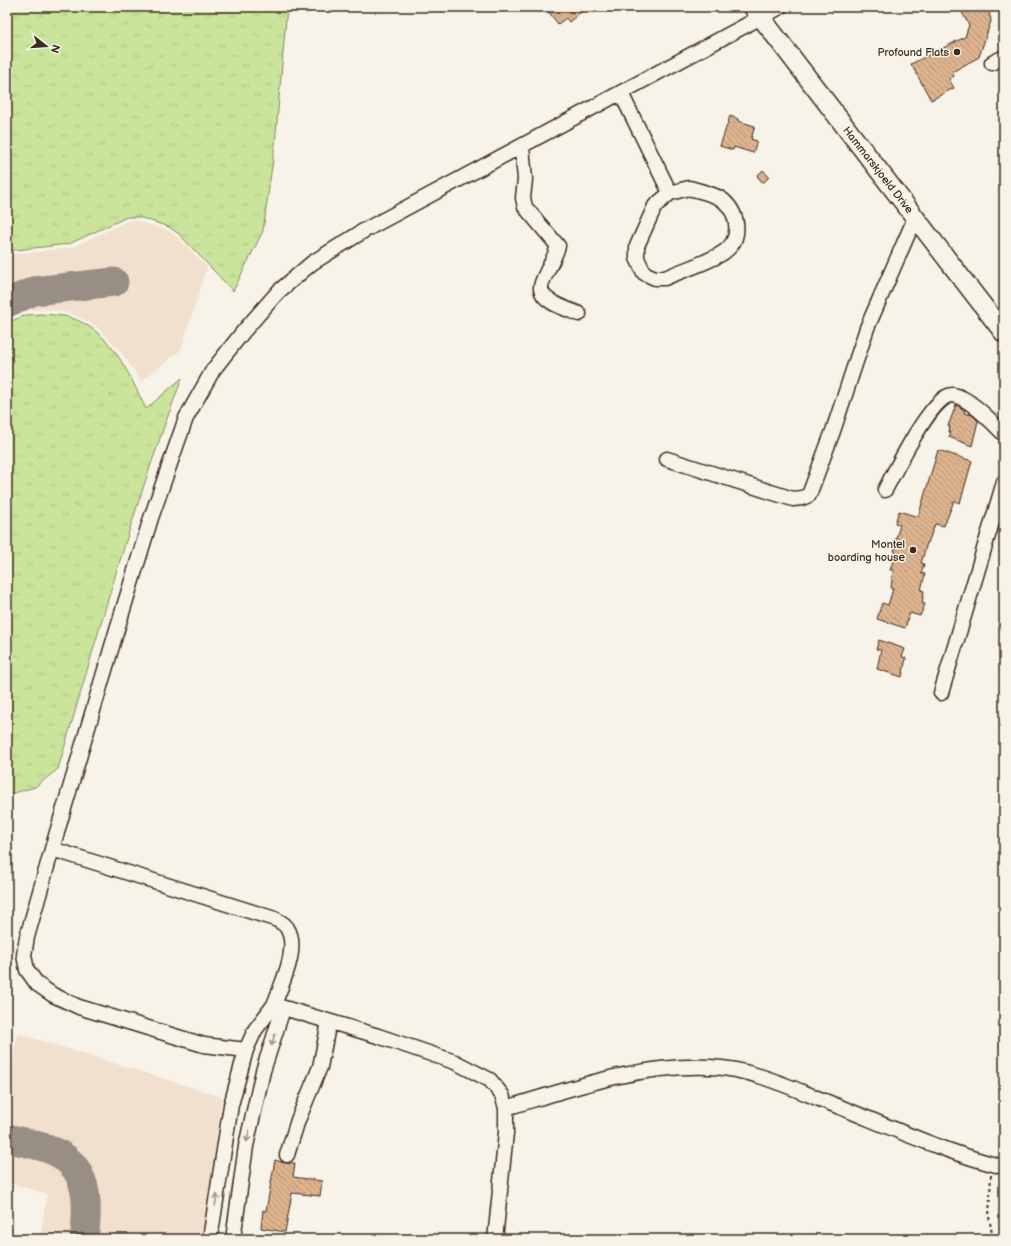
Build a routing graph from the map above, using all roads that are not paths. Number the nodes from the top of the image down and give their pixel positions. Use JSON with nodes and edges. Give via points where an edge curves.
{"nodes":[{"id":1,"x":780,"y":7,"type":"edge"},
{"id":2,"x":757,"y":12,"type":"edge"},
{"id":3,"x":621,"y":93,"type":"junction"},
{"id":4,"x":522,"y":147,"type":"junction"},
{"id":5,"x":670,"y":193,"type":"junction"},
{"id":6,"x":915,"y":218,"type":"junction"},
{"id":7,"x":579,"y":314,"type":"dead end"},
{"id":8,"x":1004,"y":333,"type":"edge"},
{"id":9,"x":1004,"y":434,"type":"edge"},
{"id":10,"x":667,"y":459,"type":"dead end"},
{"id":11,"x":1004,"y":482,"type":"edge"},
{"id":12,"x":885,"y":490,"type":"dead end"},
{"id":13,"x":940,"y":693,"type":"dead end"},
{"id":14,"x":52,"y":849,"type":"junction"},
{"id":15,"x":278,"y":1007,"type":"junction"},
{"id":16,"x":329,"y":1022,"type":"junction"},
{"id":17,"x":246,"y":1050,"type":"junction"},
{"id":18,"x":231,"y":1105,"type":"junction"},
{"id":19,"x":506,"y":1108,"type":"junction"},
{"id":20,"x":254,"y":1113,"type":"junction"},
{"id":21,"x":287,"y":1155,"type":"dead end"},
{"id":22,"x":998,"y":1166,"type":"edge"},
{"id":23,"x":210,"y":1239,"type":"edge"},
{"id":24,"x":233,"y":1239,"type":"edge"},
{"id":25,"x":495,"y":1239,"type":"edge"}],
"edges":[{"from":1,"to":2,"type":"street"},
{"from":2,"to":3,"type":"street"},
{"from":2,"to":6,"type":"main road","name":"Hammarskjoeld Drive"},
{"from":3,"to":4,"type":"street"},
{"from":3,"to":5,"type":"street"},
{"from":4,"to":7,"type":"street","via":[[525,208],[558,246],[541,289],[548,300]]},
{"from":4,"to":14,"type":"street","via":[[365,230],[312,263],[278,292],[213,370],[186,418],[151,518]]},
{"from":5,"to":5,"type":"street","via":[[655,206],[637,246],[637,258],[644,273],[655,278],[665,278],[724,252],[732,244],[737,227],[732,212],[723,200],[689,188]]},
{"from":6,"to":8,"type":"main road","name":"Hammarskjoeld Drive"},
{"from":6,"to":10,"type":"street","via":[[867,328],[809,495],[793,499]]},
{"from":9,"to":12,"type":"street","via":[[962,398],[946,396],[914,436]]},
{"from":11,"to":13,"type":"street"},
{"from":14,"to":15,"type":"street","via":[[275,919],[287,927],[292,940]]},
{"from":14,"to":17,"type":"street","via":[[24,955],[27,970],[37,984],[78,1007],[204,1045]]},
{"from":15,"to":16,"type":"street"},
{"from":15,"to":17,"type":"street","via":[[255,1030]]},
{"from":15,"to":20,"type":"street","one_way":true},
{"from":16,"to":19,"type":"street","via":[[378,1036],[474,1070],[490,1080],[502,1094]]},
{"from":16,"to":21,"type":"street","via":[[320,1067]]},
{"from":17,"to":18,"type":"street"},
{"from":18,"to":20,"type":"street"},
{"from":23,"to":18,"type":"street","one_way":true},
{"from":19,"to":22,"type":"street","via":[[636,1071],[710,1067],[737,1071],[785,1085],[950,1150]]},
{"from":19,"to":25,"type":"street","via":[[506,1133]]},
{"from":20,"to":24,"type":"street","one_way":true,"via":[[246,1146]]}]}
